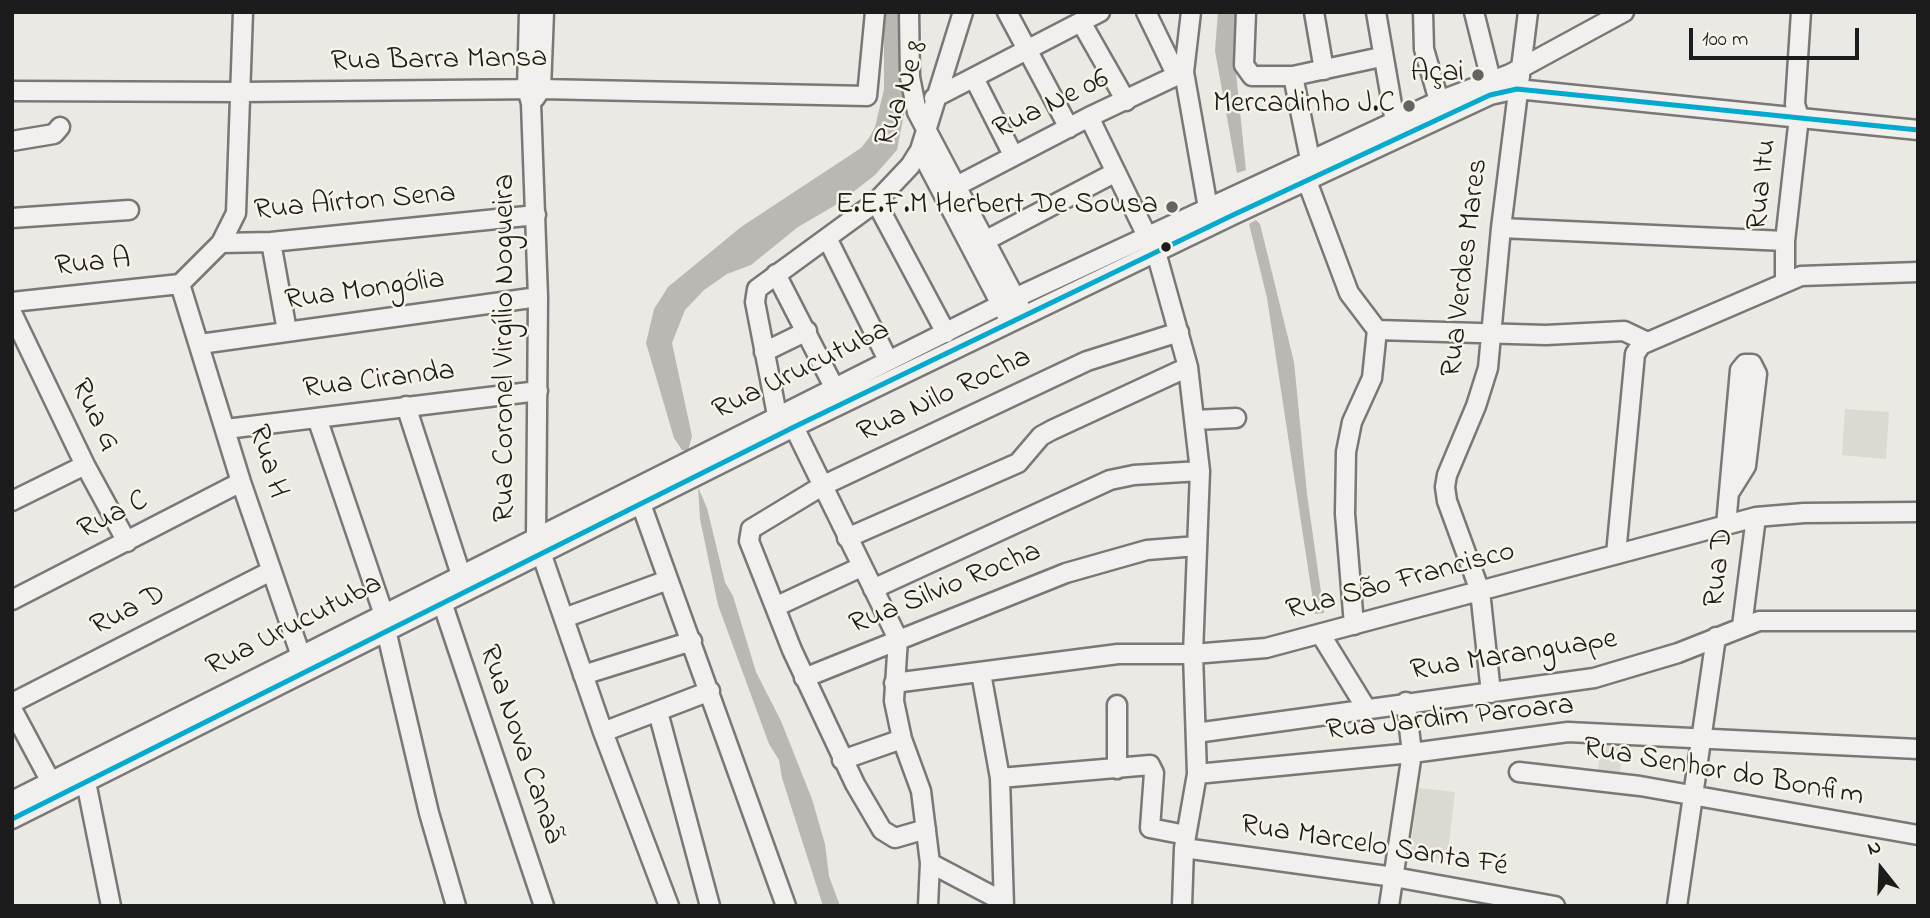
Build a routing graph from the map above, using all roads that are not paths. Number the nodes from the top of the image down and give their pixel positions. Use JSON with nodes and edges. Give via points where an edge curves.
{"nodes":[{"id":1,"x":243,"y":12,"type":"edge"},
{"id":2,"x":529,"y":12,"type":"edge"},
{"id":3,"x":544,"y":12,"type":"edge"},
{"id":4,"x":875,"y":12,"type":"edge"},
{"id":5,"x":909,"y":12,"type":"edge"},
{"id":6,"x":963,"y":12,"type":"edge"},
{"id":7,"x":1007,"y":12,"type":"edge"},
{"id":8,"x":1100,"y":12,"type":"edge"},
{"id":9,"x":1146,"y":12,"type":"edge"},
{"id":10,"x":1191,"y":12,"type":"edge"},
{"id":11,"x":1246,"y":12,"type":"edge"},
{"id":12,"x":1314,"y":12,"type":"edge"},
{"id":13,"x":1376,"y":12,"type":"edge"},
{"id":14,"x":1423,"y":12,"type":"edge"},
{"id":15,"x":1474,"y":12,"type":"edge"},
{"id":16,"x":1528,"y":12,"type":"edge"},
{"id":17,"x":1624,"y":12,"type":"edge"},
{"id":18,"x":1801,"y":12,"type":"edge"},
{"id":19,"x":1082,"y":22,"type":"junction"},
{"id":20,"x":1029,"y":50,"type":"junction"},
{"id":21,"x":1381,"y":57,"type":"junction"},
{"id":22,"x":1522,"y":67,"type":"junction"},
{"id":23,"x":1324,"y":70,"type":"junction"},
{"id":24,"x":1180,"y":74,"type":"junction"},
{"id":25,"x":1293,"y":76,"type":"junction"},
{"id":26,"x":974,"y":78,"type":"junction"},
{"id":27,"x":1491,"y":80,"type":"junction"},
{"id":28,"x":1517,"y":89,"type":"junction"},
{"id":29,"x":12,"y":91,"type":"edge"},
{"id":30,"x":241,"y":92,"type":"junction"},
{"id":31,"x":533,"y":94,"type":"junction"},
{"id":32,"x":934,"y":98,"type":"junction"},
{"id":33,"x":1126,"y":101,"type":"junction"},
{"id":34,"x":1439,"y":101,"type":"junction"},
{"id":35,"x":1089,"y":117,"type":"junction"},
{"id":36,"x":1799,"y":117,"type":"junction"},
{"id":37,"x":1395,"y":122,"type":"junction"},
{"id":38,"x":60,"y":127,"type":"dead end"},
{"id":39,"x":926,"y":127,"type":"junction"},
{"id":40,"x":1069,"y":128,"type":"junction"},
{"id":41,"x":1918,"y":130,"type":"edge"},
{"id":42,"x":12,"y":141,"type":"edge"},
{"id":43,"x":920,"y":149,"type":"junction"},
{"id":44,"x":1013,"y":155,"type":"junction"},
{"id":45,"x":1310,"y":159,"type":"junction"},
{"id":46,"x":1116,"y":172,"type":"junction"},
{"id":47,"x":1307,"y":181,"type":"junction"},
{"id":48,"x":950,"y":188,"type":"junction"},
{"id":49,"x":876,"y":202,"type":"junction"},
{"id":50,"x":1208,"y":208,"type":"junction"},
{"id":51,"x":129,"y":210,"type":"dead end"},
{"id":52,"x":536,"y":215,"type":"junction"},
{"id":53,"x":12,"y":218,"type":"edge"},
{"id":54,"x":1501,"y":228,"type":"junction"},
{"id":55,"x":827,"y":237,"type":"junction"},
{"id":56,"x":1785,"y":241,"type":"junction"},
{"id":57,"x":271,"y":242,"type":"junction"},
{"id":58,"x":221,"y":243,"type":"junction"},
{"id":59,"x":980,"y":243,"type":"junction"},
{"id":60,"x":1152,"y":244,"type":"junction"},
{"id":61,"x":1918,"y":272,"type":"edge"},
{"id":62,"x":776,"y":274,"type":"junction"},
{"id":63,"x":1785,"y":280,"type":"junction"},
{"id":64,"x":180,"y":284,"type":"junction"},
{"id":65,"x":538,"y":297,"type":"junction"},
{"id":66,"x":1009,"y":301,"type":"junction"},
{"id":67,"x":12,"y":302,"type":"edge"},
{"id":68,"x":12,"y":313,"type":"edge"},
{"id":69,"x":1017,"y":318,"type":"junction"},
{"id":70,"x":1377,"y":330,"type":"junction"},
{"id":71,"x":287,"y":331,"type":"junction"},
{"id":72,"x":807,"y":331,"type":"junction"},
{"id":73,"x":1180,"y":332,"type":"junction"},
{"id":74,"x":946,"y":333,"type":"junction"},
{"id":75,"x":1489,"y":333,"type":"junction"},
{"id":76,"x":1645,"y":341,"type":"junction"},
{"id":77,"x":200,"y":344,"type":"junction"},
{"id":78,"x":764,"y":352,"type":"junction"},
{"id":79,"x":888,"y":360,"type":"junction"},
{"id":80,"x":1188,"y":367,"type":"junction"},
{"id":81,"x":834,"y":387,"type":"junction"},
{"id":82,"x":538,"y":391,"type":"junction"},
{"id":83,"x":406,"y":406,"type":"junction"},
{"id":84,"x":777,"y":415,"type":"junction"},
{"id":85,"x":317,"y":418,"type":"junction"},
{"id":86,"x":1236,"y":418,"type":"dead end"},
{"id":87,"x":1743,"y":419,"type":"dead end"},
{"id":88,"x":1195,"y":420,"type":"junction"},
{"id":89,"x":794,"y":427,"type":"junction"},
{"id":90,"x":226,"y":429,"type":"junction"},
{"id":91,"x":85,"y":465,"type":"junction"},
{"id":92,"x":1200,"y":471,"type":"junction"},
{"id":93,"x":241,"y":482,"type":"junction"},
{"id":94,"x":822,"y":486,"type":"junction"},
{"id":95,"x":12,"y":501,"type":"edge"},
{"id":96,"x":640,"y":504,"type":"junction"},
{"id":97,"x":1918,"y":512,"type":"edge"},
{"id":98,"x":1756,"y":517,"type":"junction"},
{"id":99,"x":1726,"y":525,"type":"junction"},
{"id":100,"x":847,"y":538,"type":"junction"},
{"id":101,"x":127,"y":542,"type":"junction"},
{"id":102,"x":539,"y":545,"type":"junction"},
{"id":103,"x":1197,"y":546,"type":"junction"},
{"id":104,"x":1616,"y":554,"type":"junction"},
{"id":105,"x":861,"y":567,"type":"junction"},
{"id":106,"x":271,"y":571,"type":"junction"},
{"id":107,"x":461,"y":575,"type":"junction"},
{"id":108,"x":668,"y":580,"type":"junction"},
{"id":109,"x":873,"y":589,"type":"junction"},
{"id":110,"x":1480,"y":591,"type":"junction"},
{"id":111,"x":12,"y":600,"type":"edge"},
{"id":112,"x":442,"y":602,"type":"junction"},
{"id":113,"x":775,"y":607,"type":"junction"},
{"id":114,"x":564,"y":618,"type":"junction"},
{"id":115,"x":1918,"y":621,"type":"edge"},
{"id":116,"x":385,"y":623,"type":"junction"},
{"id":117,"x":1354,"y":625,"type":"junction"},
{"id":118,"x":1742,"y":626,"type":"junction"},
{"id":119,"x":1321,"y":635,"type":"junction"},
{"id":120,"x":1716,"y":638,"type":"junction"},
{"id":121,"x":898,"y":639,"type":"junction"},
{"id":122,"x":692,"y":641,"type":"junction"},
{"id":123,"x":1193,"y":654,"type":"junction"},
{"id":124,"x":301,"y":656,"type":"junction"},
{"id":125,"x":981,"y":673,"type":"junction"},
{"id":126,"x":583,"y":675,"type":"junction"},
{"id":127,"x":804,"y":678,"type":"junction"},
{"id":128,"x":894,"y":683,"type":"junction"},
{"id":129,"x":710,"y":691,"type":"junction"},
{"id":130,"x":244,"y":692,"type":"junction"},
{"id":131,"x":1491,"y":693,"type":"junction"},
{"id":132,"x":1406,"y":702,"type":"junction"},
{"id":133,"x":12,"y":703,"type":"edge"},
{"id":134,"x":1117,"y":705,"type":"dead end"},
{"id":135,"x":1366,"y":708,"type":"junction"},
{"id":136,"x":12,"y":709,"type":"edge"},
{"id":137,"x":658,"y":712,"type":"junction"},
{"id":138,"x":603,"y":732,"type":"junction"},
{"id":139,"x":1196,"y":733,"type":"junction"},
{"id":140,"x":902,"y":739,"type":"junction"},
{"id":141,"x":1702,"y":740,"type":"junction"},
{"id":142,"x":1918,"y":749,"type":"edge"},
{"id":143,"x":1412,"y":752,"type":"junction"},
{"id":144,"x":842,"y":761,"type":"junction"},
{"id":145,"x":1117,"y":769,"type":"junction"},
{"id":146,"x":1519,"y":772,"type":"dead end"},
{"id":147,"x":85,"y":774,"type":"junction"},
{"id":148,"x":1197,"y":774,"type":"junction"},
{"id":149,"x":1000,"y":778,"type":"junction"},
{"id":150,"x":51,"y":782,"type":"junction"},
{"id":151,"x":1694,"y":796,"type":"junction"},
{"id":152,"x":12,"y":800,"type":"edge"},
{"id":153,"x":12,"y":818,"type":"edge"},
{"id":154,"x":926,"y":829,"type":"junction"},
{"id":155,"x":1918,"y":835,"type":"edge"},
{"id":156,"x":1185,"y":842,"type":"junction"},
{"id":157,"x":930,"y":863,"type":"junction"},
{"id":158,"x":1394,"y":877,"type":"junction"},
{"id":159,"x":1003,"y":903,"type":"edge"},
{"id":160,"x":111,"y":906,"type":"edge"},
{"id":161,"x":456,"y":906,"type":"edge"},
{"id":162,"x":544,"y":906,"type":"edge"},
{"id":163,"x":669,"y":906,"type":"edge"},
{"id":164,"x":710,"y":906,"type":"edge"},
{"id":165,"x":786,"y":906,"type":"edge"},
{"id":166,"x":928,"y":906,"type":"edge"},
{"id":167,"x":1182,"y":906,"type":"edge"},
{"id":168,"x":1389,"y":906,"type":"edge"},
{"id":169,"x":1555,"y":906,"type":"edge"},
{"id":170,"x":1677,"y":906,"type":"edge"}],
"edges":[{"from":1,"to":30,"type":"street"},
{"from":2,"to":31,"type":"street","name":"Rua Coronel Virgílio Nogueira"},
{"from":3,"to":31,"type":"street","name":"Rua Coronel Virgílio Nogueira"},
{"from":4,"to":31,"type":"street","name":"Rua Barra Mansa","via":[[867,96]]},
{"from":5,"to":39,"type":"street","via":[[912,97]]},
{"from":6,"to":32,"type":"street","name":"Rua Ne 8"},
{"from":7,"to":20,"type":"street"},
{"from":8,"to":19,"type":"street"},
{"from":9,"to":24,"type":"street"},
{"from":10,"to":24,"type":"street"},
{"from":11,"to":25,"type":"street","via":[[1244,65],[1248,74]]},
{"from":12,"to":23,"type":"street"},
{"from":13,"to":21,"type":"street"},
{"from":14,"to":34,"type":"street","via":[[1424,48]]},
{"from":15,"to":27,"type":"street"},
{"from":16,"to":22,"type":"street"},
{"from":17,"to":22,"type":"street","name":"Rua Urucutuba"},
{"from":18,"to":36,"type":"street","name":"Rua Itu","via":[[1795,104]]},
{"from":19,"to":20,"type":"street"},
{"from":19,"to":33,"type":"street"},
{"from":20,"to":26,"type":"street"},
{"from":20,"to":40,"type":"street"},
{"from":21,"to":23,"type":"street"},
{"from":21,"to":37,"type":"street"},
{"from":22,"to":27,"type":"street","name":"Rua Urucutuba"},
{"from":22,"to":28,"type":"street","name":"Rua Verdes Mares"},
{"from":23,"to":25,"type":"street"},
{"from":24,"to":33,"type":"street","name":"Rua Ne 06"},
{"from":24,"to":50,"type":"street"},
{"from":25,"to":45,"type":"street"},
{"from":26,"to":32,"type":"street"},
{"from":26,"to":44,"type":"street"},
{"from":27,"to":34,"type":"street","name":"Rua Urucutuba"},
{"from":28,"to":36,"type":"street"},
{"from":28,"to":47,"type":"street","name":"Rua Urucutuba","via":[[1474,102]]},
{"from":28,"to":54,"type":"street","name":"Rua Verdes Mares"},
{"from":29,"to":30,"type":"street","name":"Rua Barra Mansa"},
{"from":30,"to":31,"type":"street","name":"Rua Barra Mansa"},
{"from":30,"to":58,"type":"street","via":[[236,213]]},
{"from":31,"to":52,"type":"street","name":"Rua Coronel Virgílio Nogueira"},
{"from":32,"to":39,"type":"street","name":"Rua Ne 8"},
{"from":33,"to":35,"type":"street","name":"Rua Ne 06"},
{"from":34,"to":37,"type":"street","name":"Rua Urucutuba"},
{"from":35,"to":40,"type":"street","name":"Rua Ne 06"},
{"from":35,"to":46,"type":"street"},
{"from":36,"to":41,"type":"street"},
{"from":36,"to":56,"type":"street","name":"Rua Itu"},
{"from":37,"to":45,"type":"street","name":"Rua Urucutuba"},
{"from":38,"to":42,"type":"street","via":[[54,134]]},
{"from":39,"to":43,"type":"street","name":"Rua Ne 8"},
{"from":39,"to":48,"type":"street"},
{"from":40,"to":44,"type":"street","name":"Rua Ne 06"},
{"from":43,"to":48,"type":"street"},
{"from":43,"to":49,"type":"street","name":"Rua Ne 8","via":[[904,174]]},
{"from":44,"to":48,"type":"street","name":"Rua Ne 06"},
{"from":45,"to":50,"type":"street","name":"Rua Urucutuba"},
{"from":46,"to":59,"type":"street"},
{"from":46,"to":60,"type":"street"},
{"from":47,"to":60,"type":"street","name":"Rua Urucutuba"},
{"from":47,"to":70,"type":"street","via":[[1345,285]]},
{"from":48,"to":59,"type":"street"},
{"from":49,"to":55,"type":"street","name":"Rua Ne 8"},
{"from":49,"to":74,"type":"street"},
{"from":50,"to":60,"type":"street","name":"Rua Urucutuba"},
{"from":51,"to":53,"type":"street"},
{"from":52,"to":57,"type":"street","name":"Rua Aírton Sena"},
{"from":52,"to":65,"type":"street","name":"Rua Coronel Virgílio Nogueira"},
{"from":54,"to":56,"type":"street"},
{"from":54,"to":75,"type":"street","name":"Rua Verdes Mares"},
{"from":55,"to":62,"type":"street","name":"Rua Ne 8"},
{"from":55,"to":79,"type":"street"},
{"from":56,"to":63,"type":"street","name":"Rua Itu"},
{"from":57,"to":58,"type":"street","name":"Rua Aírton Sena"},
{"from":57,"to":71,"type":"street"},
{"from":58,"to":64,"type":"street"},
{"from":59,"to":66,"type":"street"},
{"from":60,"to":66,"type":"street","name":"Rua Urucutuba"},
{"from":60,"to":69,"type":"street","name":"Rua Urucutuba"},
{"from":60,"to":73,"type":"street"},
{"from":61,"to":63,"type":"street","via":[[1821,274]]},
{"from":62,"to":72,"type":"street"},
{"from":62,"to":78,"type":"street","name":"Rua Ne 8","via":[[755,294]]},
{"from":63,"to":76,"type":"street"},
{"from":64,"to":67,"type":"street","name":"Rua A"},
{"from":64,"to":77,"type":"street","name":"Rua H"},
{"from":65,"to":71,"type":"street","name":"Rua Mongólia"},
{"from":65,"to":82,"type":"street","name":"Rua Coronel Virgílio Nogueira"},
{"from":66,"to":69,"type":"street"},
{"from":66,"to":74,"type":"street","name":"Rua Urucutuba"},
{"from":68,"to":91,"type":"street","name":"Rua G"},
{"from":69,"to":89,"type":"street","name":"Rua Urucutuba"},
{"from":70,"to":75,"type":"street"},
{"from":70,"to":117,"type":"street","via":[[1372,378],[1352,422],[1346,452],[1345,514]]},
{"from":71,"to":77,"type":"street","name":"Rua Mongólia"},
{"from":72,"to":78,"type":"street"},
{"from":72,"to":81,"type":"street"},
{"from":73,"to":80,"type":"street"},
{"from":73,"to":94,"type":"street","name":"Rua Nilo Rocha","via":[[1087,361]]},
{"from":74,"to":79,"type":"street","name":"Rua Urucutuba"},
{"from":75,"to":76,"type":"street","via":[[1624,331]]},
{"from":75,"to":110,"type":"street","name":"Rua Verdes Mares","via":[[1488,368],[1446,487]]},
{"from":76,"to":104,"type":"street","via":[[1635,354]]},
{"from":77,"to":90,"type":"street","name":"Rua H"},
{"from":78,"to":84,"type":"street","name":"Rua Ne 8"},
{"from":79,"to":81,"type":"street","name":"Rua Urucutuba"},
{"from":80,"to":88,"type":"street"},
{"from":80,"to":100,"type":"street","via":[[1041,436],[1018,463]]},
{"from":81,"to":84,"type":"street","name":"Rua Urucutuba"},
{"from":82,"to":83,"type":"street","name":"Rua Ciranda"},
{"from":82,"to":102,"type":"street","name":"Rua Coronel Virgílio Nogueira"},
{"from":83,"to":85,"type":"street","name":"Rua Ciranda"},
{"from":83,"to":107,"type":"street"},
{"from":84,"to":102,"type":"street","name":"Rua Urucutuba"},
{"from":85,"to":90,"type":"street","name":"Rua Ciranda"},
{"from":85,"to":116,"type":"street"},
{"from":86,"to":88,"type":"street"},
{"from":87,"to":99,"type":"street","via":[[1740,450],[1745,466],[1731,490]]},
{"from":88,"to":92,"type":"street"},
{"from":89,"to":94,"type":"street"},
{"from":89,"to":96,"type":"street","name":"Rua Urucutuba"},
{"from":90,"to":93,"type":"street","name":"Rua H"},
{"from":91,"to":95,"type":"street"},
{"from":91,"to":101,"type":"street","name":"Rua G"},
{"from":92,"to":103,"type":"street"},
{"from":92,"to":109,"type":"street","via":[[1134,475],[1098,484]]},
{"from":93,"to":101,"type":"street","name":"Rua C"},
{"from":93,"to":106,"type":"street","name":"Rua H"},
{"from":94,"to":100,"type":"street"},
{"from":94,"to":113,"type":"street","name":"Rua Nilo Rocha","via":[[751,528],[748,537]]},
{"from":96,"to":102,"type":"street","name":"Rua Urucutuba"},
{"from":96,"to":108,"type":"street"},
{"from":97,"to":98,"type":"street","name":"Rua São Francisco"},
{"from":98,"to":99,"type":"street","name":"Rua São Francisco"},
{"from":98,"to":118,"type":"street","name":"Rua D"},
{"from":99,"to":104,"type":"street","name":"Rua São Francisco"},
{"from":100,"to":105,"type":"street"},
{"from":101,"to":111,"type":"street","name":"Rua C"},
{"from":102,"to":107,"type":"street","name":"Rua Urucutuba"},
{"from":102,"to":112,"type":"street","name":"Rua Urucutuba"},
{"from":102,"to":114,"type":"street","name":"Rua Coronel Virgílio Nogueira"},
{"from":103,"to":121,"type":"street","name":"Rua Silvio Rocha","via":[[1110,559]]},
{"from":103,"to":123,"type":"street"},
{"from":104,"to":110,"type":"street","name":"Rua São Francisco"},
{"from":105,"to":109,"type":"street"},
{"from":105,"to":113,"type":"street"},
{"from":106,"to":124,"type":"street","name":"Rua H"},
{"from":106,"to":133,"type":"street","name":"Rua D"},
{"from":107,"to":116,"type":"street","name":"Rua Urucutuba"},
{"from":108,"to":114,"type":"street"},
{"from":108,"to":122,"type":"street"},
{"from":109,"to":121,"type":"street"},
{"from":110,"to":117,"type":"street","name":"Rua São Francisco"},
{"from":110,"to":131,"type":"street","name":"Rua Verdes Mares"},
{"from":112,"to":116,"type":"street","name":"Rua Urucutuba"},
{"from":112,"to":162,"type":"street","name":"Rua Nova Canaã"},
{"from":113,"to":127,"type":"street"},
{"from":114,"to":126,"type":"street","name":"Rua Coronel Virgílio Nogueira"},
{"from":115,"to":118,"type":"street","name":"Rua Maranguape","via":[[1776,619]]},
{"from":116,"to":124,"type":"street","name":"Rua Urucutuba"},
{"from":116,"to":130,"type":"street","name":"Rua Urucutuba"},
{"from":116,"to":161,"type":"street","via":[[429,813]]},
{"from":117,"to":119,"type":"street","name":"Rua São Francisco"},
{"from":118,"to":120,"type":"street","name":"Rua Maranguape"},
{"from":119,"to":123,"type":"street","name":"Rua São Francisco","via":[[1266,648]]},
{"from":119,"to":135,"type":"street"},
{"from":120,"to":131,"type":"street","name":"Rua Maranguape","via":[[1619,673]]},
{"from":120,"to":141,"type":"street"},
{"from":121,"to":127,"type":"street","name":"Rua Silvio Rocha"},
{"from":121,"to":128,"type":"street"},
{"from":122,"to":126,"type":"street"},
{"from":122,"to":129,"type":"street"},
{"from":123,"to":125,"type":"street","name":"Rua São Francisco","via":[[1118,654]]},
{"from":123,"to":139,"type":"street"},
{"from":124,"to":130,"type":"street","name":"Rua Urucutuba"},
{"from":125,"to":128,"type":"street","name":"Rua São Francisco"},
{"from":125,"to":149,"type":"street"},
{"from":126,"to":138,"type":"street","name":"Rua Coronel Virgílio Nogueira"},
{"from":127,"to":144,"type":"street"},
{"from":128,"to":140,"type":"street"},
{"from":129,"to":137,"type":"street"},
{"from":129,"to":165,"type":"street"},
{"from":130,"to":147,"type":"street","name":"Rua Urucutuba"},
{"from":131,"to":132,"type":"street","name":"Rua Maranguape"},
{"from":132,"to":135,"type":"street","name":"Rua Maranguape"},
{"from":132,"to":143,"type":"street"},
{"from":134,"to":145,"type":"street"},
{"from":135,"to":139,"type":"street","name":"Rua Maranguape"},
{"from":136,"to":150,"type":"street"},
{"from":137,"to":138,"type":"street"},
{"from":137,"to":164,"type":"street"},
{"from":138,"to":163,"type":"street","name":"Rua Coronel Virgílio Nogueira"},
{"from":139,"to":148,"type":"street"},
{"from":140,"to":144,"type":"street"},
{"from":140,"to":154,"type":"street","via":[[921,791]]},
{"from":141,"to":142,"type":"street","name":"Rua Jardim Paroara"},
{"from":141,"to":143,"type":"street","name":"Rua Jardim Paroara","via":[[1568,732]]},
{"from":141,"to":151,"type":"street"},
{"from":143,"to":148,"type":"street","name":"Rua Jardim Paroara"},
{"from":143,"to":158,"type":"street"},
{"from":144,"to":154,"type":"street","via":[[882,830],[895,838]]},
{"from":145,"to":149,"type":"street"},
{"from":145,"to":156,"type":"street","name":"Rua Marcelo Santa Fé","via":[[1150,765],[1154,774],[1150,828]]},
{"from":146,"to":151,"type":"street","name":"Rua Senhor do Bonfim"},
{"from":147,"to":150,"type":"street","name":"Rua Urucutuba"},
{"from":147,"to":153,"type":"street","name":"Rua Urucutuba"},
{"from":147,"to":160,"type":"street"},
{"from":148,"to":156,"type":"street"},
{"from":149,"to":159,"type":"street"},
{"from":150,"to":152,"type":"street","name":"Rua Urucutuba"},
{"from":151,"to":155,"type":"street","name":"Rua Senhor do Bonfim"},
{"from":151,"to":170,"type":"street"},
{"from":154,"to":157,"type":"street"},
{"from":156,"to":158,"type":"street","name":"Rua Marcelo Santa Fé"},
{"from":156,"to":167,"type":"street"},
{"from":157,"to":159,"type":"street"},
{"from":157,"to":166,"type":"street"},
{"from":158,"to":168,"type":"street"},
{"from":158,"to":169,"type":"street","name":"Rua Marcelo Santa Fé"}]}
